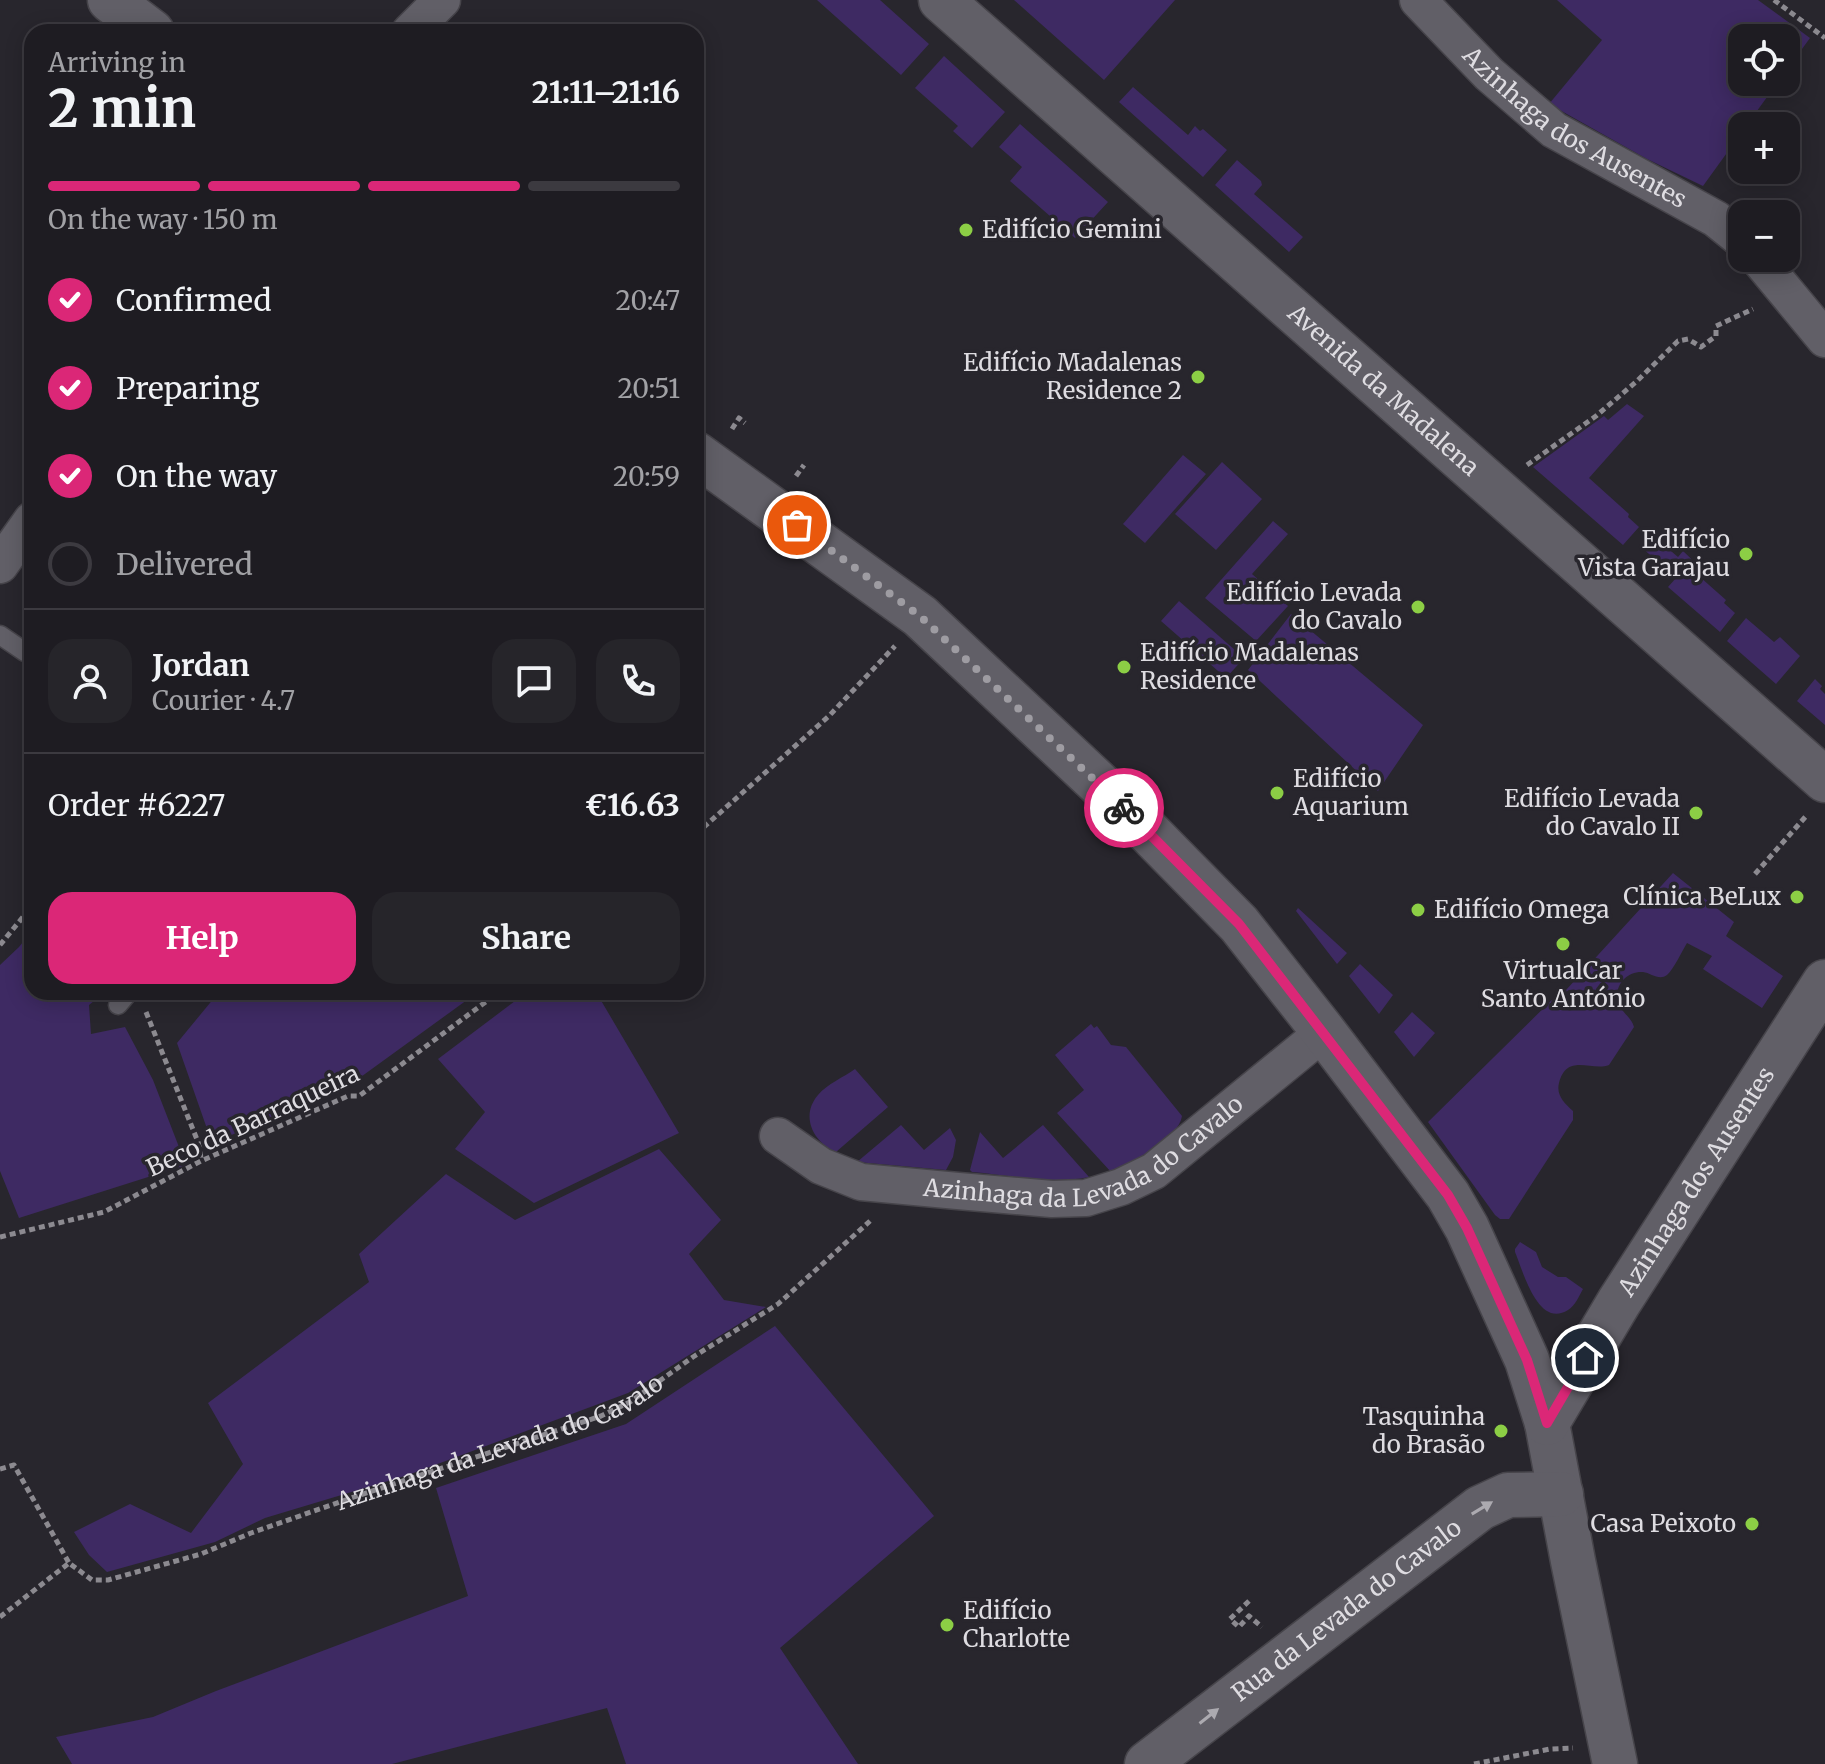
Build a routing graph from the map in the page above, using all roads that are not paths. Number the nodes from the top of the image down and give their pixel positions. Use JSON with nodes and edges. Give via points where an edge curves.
{"nodes":[{"id":1,"x":110,"y":0,"type":"edge"},
{"id":2,"x":442,"y":0,"type":"edge"},
{"id":3,"x":941,"y":0,"type":"edge"},
{"id":4,"x":1418,"y":0,"type":"edge"},
{"id":5,"x":142,"y":24,"type":"edge"},
{"id":6,"x":418,"y":24,"type":"edge"},
{"id":7,"x":1728,"y":229,"type":"edge"},
{"id":8,"x":1769,"y":272,"type":"edge"},
{"id":9,"x":1825,"y":339,"type":"edge"},
{"id":10,"x":704,"y":460,"type":"edge"},
{"id":11,"x":24,"y":531,"type":"edge"},
{"id":12,"x":0,"y":565,"type":"edge"},
{"id":13,"x":0,"y":635,"type":"edge"},
{"id":14,"x":24,"y":651,"type":"edge"},
{"id":15,"x":1818,"y":795,"type":"edge"},
{"id":16,"x":1825,"y":982,"type":"edge"},
{"id":17,"x":1324,"y":1032,"type":"junction"},
{"id":18,"x":778,"y":1136,"type":"dead end"},
{"id":19,"x":1547,"y":1423,"type":"junction"},
{"id":20,"x":1561,"y":1494,"type":"junction"},
{"id":21,"x":1612,"y":1755,"type":"edge"},
{"id":22,"x":1147,"y":1764,"type":"edge"}],
"edges":[{"from":1,"to":5,"type":"street"},
{"from":2,"to":6,"type":"street"},
{"from":3,"to":15,"type":"street","name":"Avenida da Madalena"},
{"from":4,"to":7,"type":"street","name":"Azinhaga dos Ausentes","via":[[1489,74],[1554,130]]},
{"from":8,"to":9,"type":"street"},
{"from":10,"to":17,"type":"street","via":[[920,616],[1127,810],[1239,924]]},
{"from":11,"to":12,"type":"street"},
{"from":13,"to":14,"type":"lane"},
{"from":16,"to":19,"type":"street","name":"Azinhaga dos Ausentes"},
{"from":17,"to":18,"type":"street","name":"Azinhaga da Levada do Cavalo","via":[[1154,1171],[1086,1198],[861,1182],[821,1166]]},
{"from":17,"to":19,"type":"street","via":[[1448,1195],[1467,1228],[1527,1360]]},
{"from":19,"to":20,"type":"street"},
{"from":20,"to":21,"type":"street"},
{"from":22,"to":20,"type":"street","name":"Rua da Levada do Cavalo","one_way":true,"via":[[1480,1508],[1508,1495]]}]}
